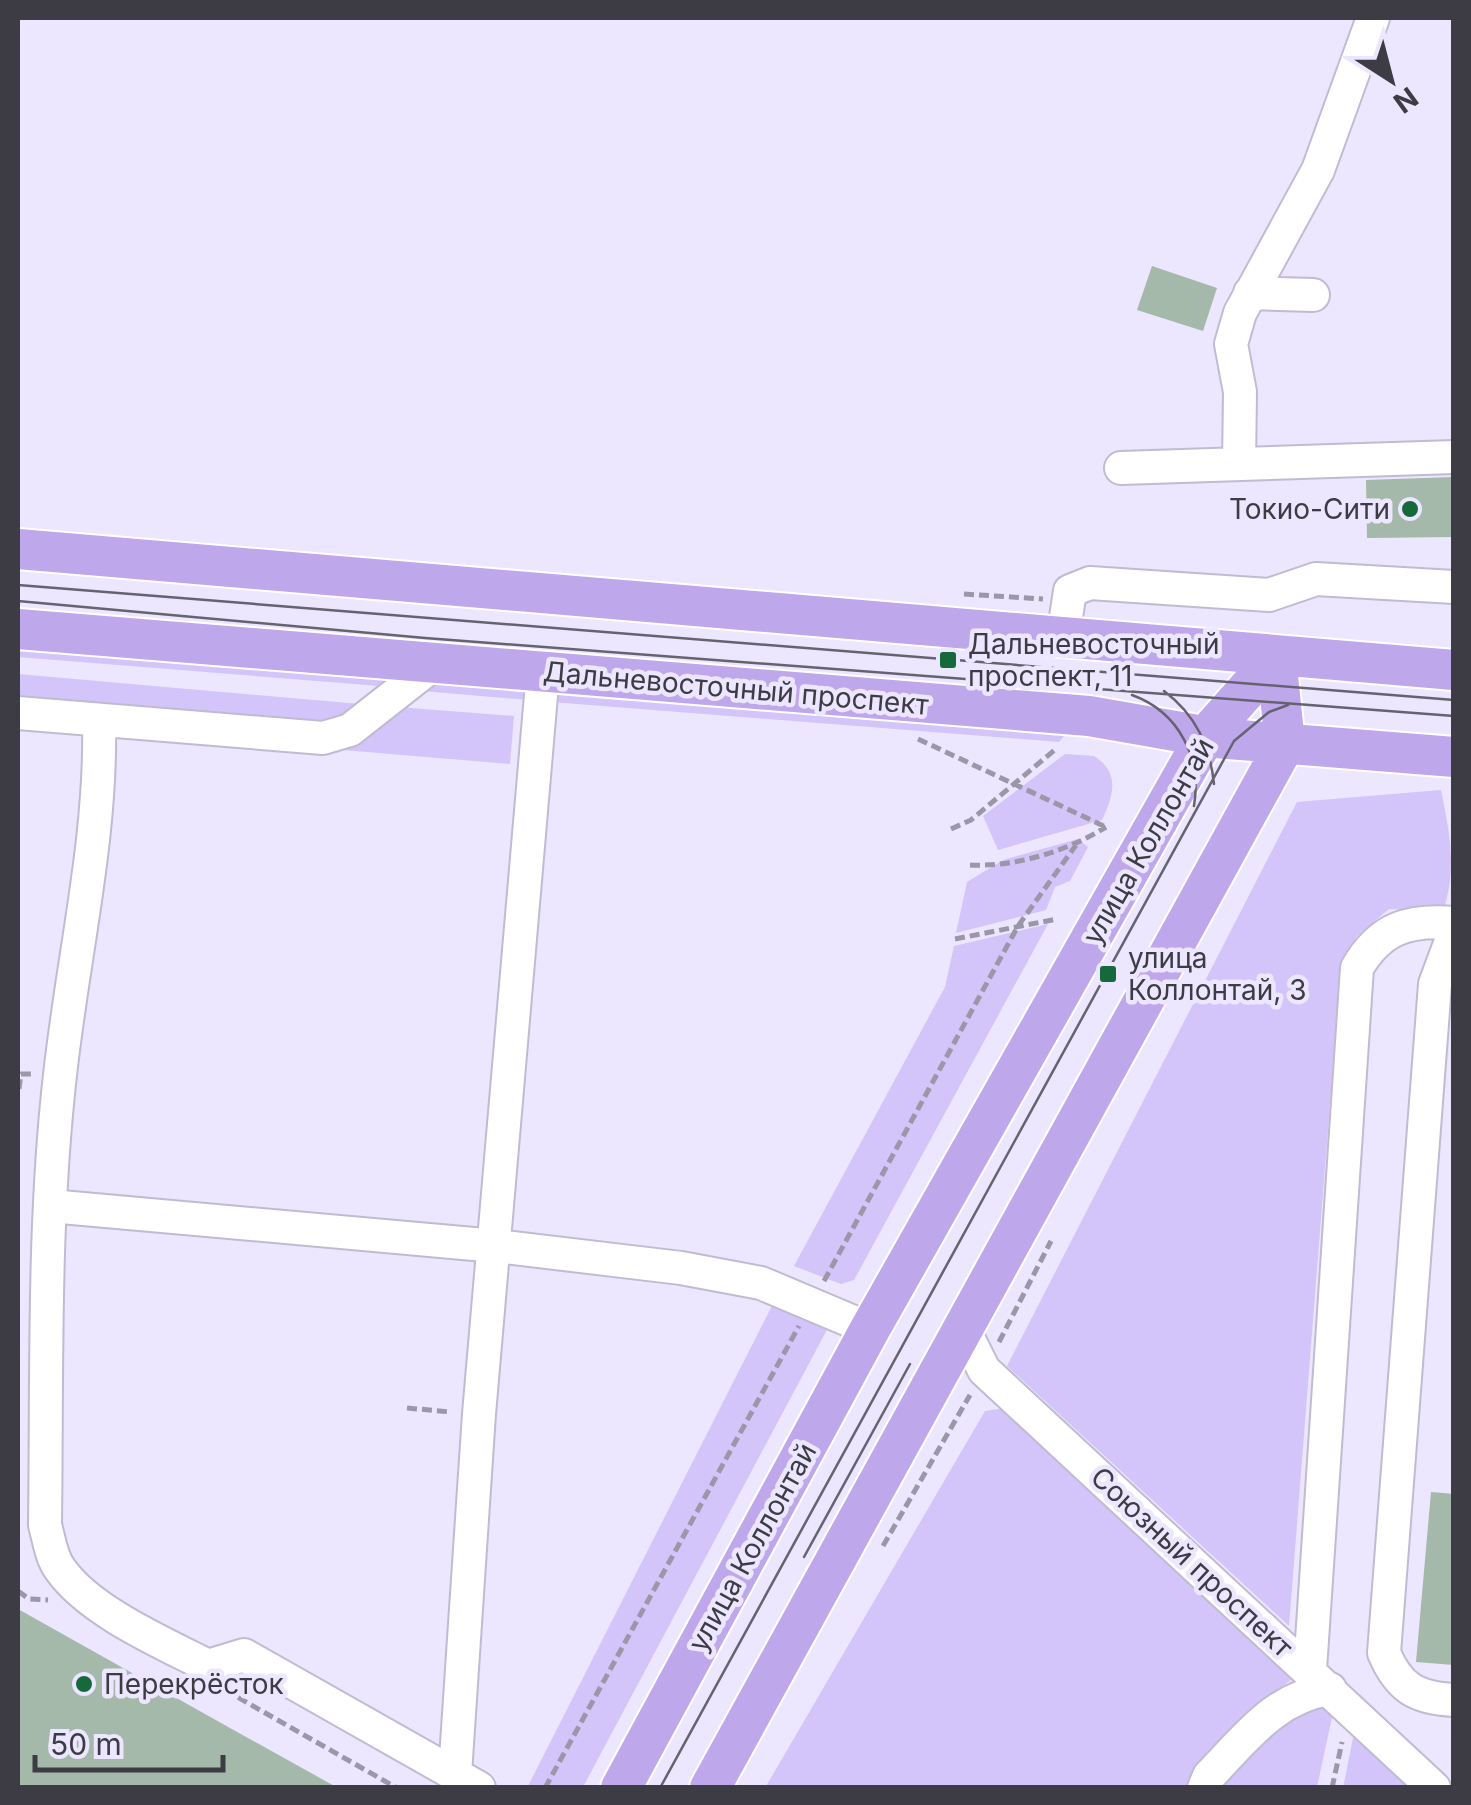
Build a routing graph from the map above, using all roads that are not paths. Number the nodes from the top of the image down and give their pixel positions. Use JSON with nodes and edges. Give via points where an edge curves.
{"nodes":[{"id":1,"x":1373,"y":18,"type":"edge"},
{"id":2,"x":1250,"y":293,"type":"junction"},
{"id":3,"x":1312,"y":295,"type":"dead end"},
{"id":4,"x":1454,"y":457,"type":"edge"},
{"id":5,"x":1239,"y":464,"type":"junction"},
{"id":6,"x":1121,"y":468,"type":"dead end"},
{"id":7,"x":18,"y":549,"type":"edge"},
{"id":8,"x":1454,"y":587,"type":"edge"},
{"id":9,"x":18,"y":629,"type":"edge"},
{"id":10,"x":1064,"y":637,"type":"junction"},
{"id":11,"x":1276,"y":657,"type":"junction"},
{"id":12,"x":434,"y":664,"type":"junction"},
{"id":13,"x":1454,"y":670,"type":"edge"},
{"id":14,"x":543,"y":672,"type":"junction"},
{"id":15,"x":18,"y":713,"type":"edge"},
{"id":16,"x":99,"y":720,"type":"junction"},
{"id":17,"x":1205,"y":736,"type":"junction"},
{"id":18,"x":1285,"y":744,"type":"junction"},
{"id":19,"x":1454,"y":757,"type":"edge"},
{"id":20,"x":1454,"y":923,"type":"edge"},
{"id":21,"x":1454,"y":934,"type":"edge"},
{"id":22,"x":50,"y":1206,"type":"junction"},
{"id":23,"x":496,"y":1246,"type":"junction"},
{"id":24,"x":963,"y":1328,"type":"junction"},
{"id":25,"x":870,"y":1329,"type":"junction"},
{"id":26,"x":1320,"y":1680,"type":"junction"},
{"id":27,"x":1454,"y":1700,"type":"edge"},
{"id":28,"x":467,"y":1781,"type":"edge"},
{"id":29,"x":620,"y":1788,"type":"edge"},
{"id":30,"x":710,"y":1788,"type":"edge"},
{"id":31,"x":1204,"y":1788,"type":"edge"},
{"id":32,"x":1434,"y":1788,"type":"edge"}],
"edges":[{"from":1,"to":2,"type":"street","via":[[1318,170]]},
{"from":2,"to":3,"type":"street"},
{"from":2,"to":5,"type":"street","via":[[1231,344],[1240,392]]},
{"from":4,"to":5,"type":"street"},
{"from":5,"to":6,"type":"street"},
{"from":7,"to":10,"type":"main road"},
{"from":8,"to":10,"type":"street","via":[[1316,579],[1269,595],[1090,584],[1070,591]]},
{"from":9,"to":12,"type":"main road","name":"Дальневосточный проспект"},
{"from":10,"to":11,"type":"main road"},
{"from":11,"to":13,"type":"main road"},
{"from":11,"to":17,"type":"main road","name":"улица Коллонтай"},
{"from":11,"to":18,"type":"main road"},
{"from":12,"to":14,"type":"main road","name":"Дальневосточный проспект"},
{"from":12,"to":16,"type":"street","via":[[337,736]]},
{"from":14,"to":17,"type":"main road","name":"Дальневосточный проспект","via":[[1088,716]]},
{"from":14,"to":23,"type":"street"},
{"from":15,"to":16,"type":"street"},
{"from":16,"to":22,"type":"street","via":[[101,786],[60,1076]]},
{"from":17,"to":18,"type":"main road","name":"Дальневосточный проспект"},
{"from":17,"to":25,"type":"main road","name":"улица Коллонтай"},
{"from":18,"to":19,"type":"main road","name":"Дальневосточный проспект"},
{"from":18,"to":24,"type":"main road"},
{"from":20,"to":26,"type":"street","via":[[1398,926],[1367,950],[1358,968]]},
{"from":21,"to":27,"type":"street","via":[[1434,984],[1384,1654],[1407,1690]]},
{"from":22,"to":23,"type":"street"},
{"from":22,"to":28,"type":"street","via":[[45,1525],[56,1565],[144,1634],[208,1666],[244,1655]]},
{"from":23,"to":25,"type":"street","via":[[752,1281]]},
{"from":23,"to":28,"type":"street","via":[[480,1414]]},
{"from":24,"to":26,"type":"street","name":"Союзный проспект","via":[[984,1370]]},
{"from":24,"to":30,"type":"main road"},
{"from":25,"to":29,"type":"main road","name":"улица Коллонтай"},
{"from":26,"to":31,"type":"street","via":[[1275,1708]]},
{"from":26,"to":32,"type":"street","name":"Союзный проспект"}]}
